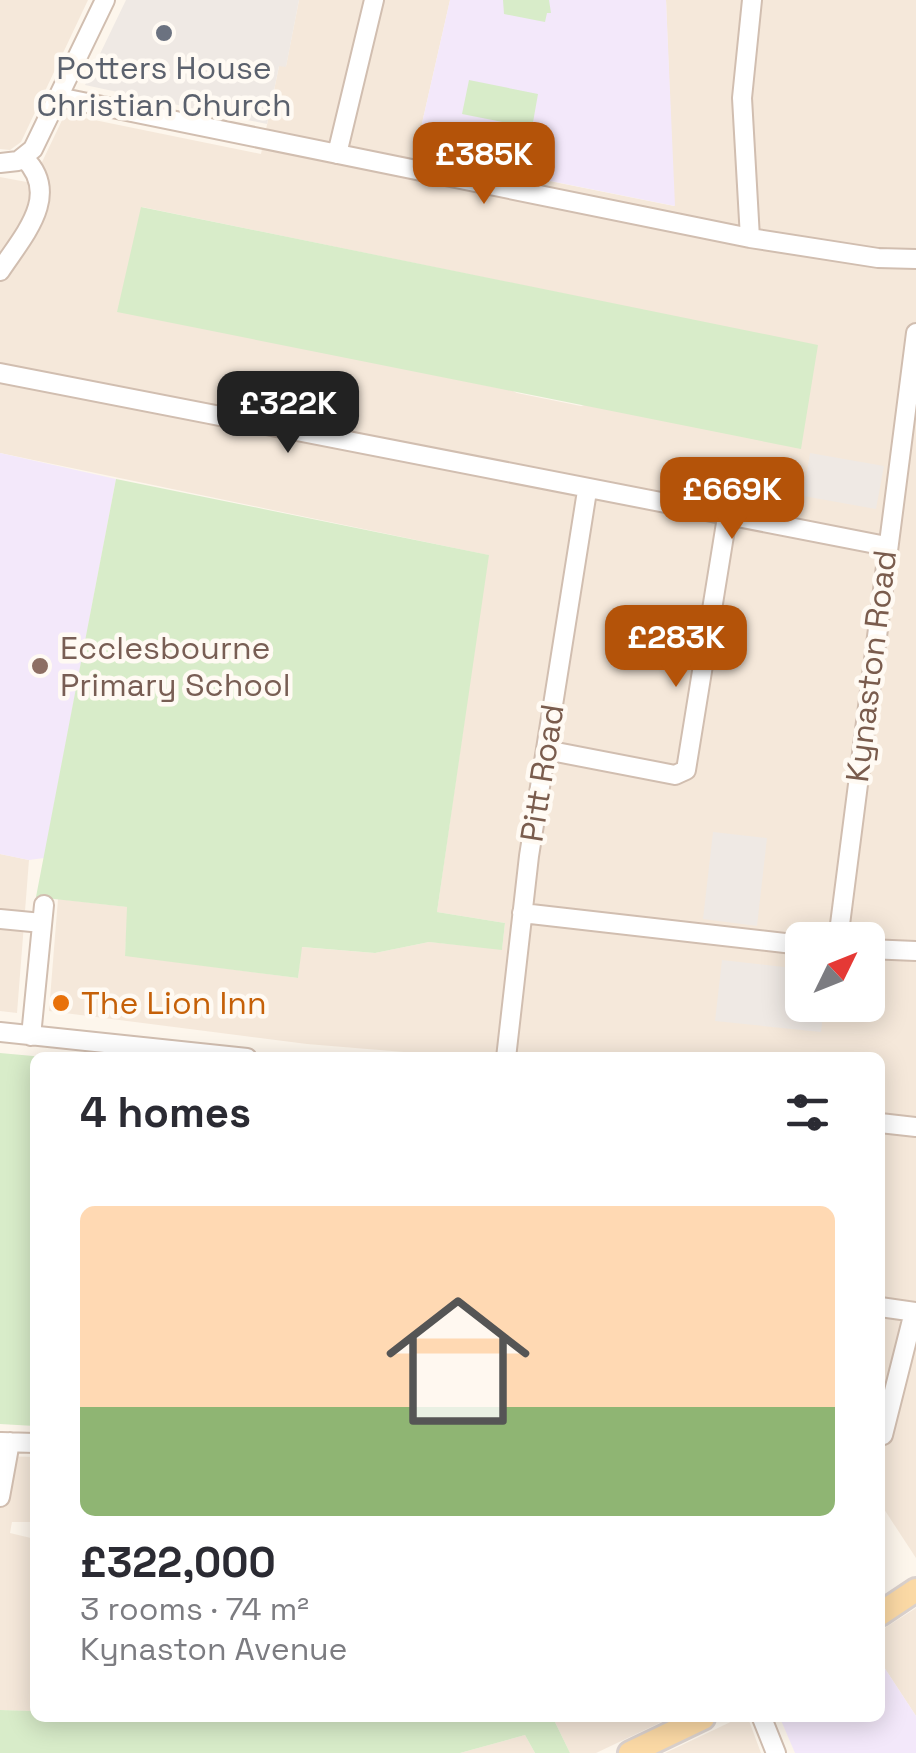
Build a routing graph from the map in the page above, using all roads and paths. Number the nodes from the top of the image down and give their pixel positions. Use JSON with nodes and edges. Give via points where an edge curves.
{"nodes":[{"id":1,"x":105,"y":0,"type":"edge"},
{"id":2,"x":374,"y":0,"type":"edge"},
{"id":3,"x":752,"y":0,"type":"edge"},
{"id":4,"x":58,"y":97,"type":"junction"},
{"id":5,"x":337,"y":154,"type":"junction"},
{"id":6,"x":24,"y":158,"type":"junction"},
{"id":7,"x":0,"y":163,"type":"edge"},
{"id":8,"x":750,"y":238,"type":"junction"},
{"id":9,"x":916,"y":259,"type":"edge"},
{"id":10,"x":0,"y":272,"type":"edge"},
{"id":11,"x":916,"y":333,"type":"edge"},
{"id":12,"x":0,"y":373,"type":"edge"},
{"id":13,"x":908,"y":469,"type":"edge"},
{"id":14,"x":587,"y":491,"type":"junction"},
{"id":15,"x":727,"y":517,"type":"junction"},
{"id":16,"x":886,"y":546,"type":"junction"},
{"id":17,"x":546,"y":750,"type":"junction"},
{"id":18,"x":522,"y":913,"type":"junction"},
{"id":19,"x":0,"y":919,"type":"edge"},
{"id":20,"x":840,"y":922,"type":"edge"},
{"id":21,"x":785,"y":943,"type":"edge"},
{"id":22,"x":885,"y":950,"type":"edge"},
{"id":23,"x":916,"y":951,"type":"edge"},
{"id":24,"x":0,"y":1032,"type":"edge"},
{"id":25,"x":30,"y":1036,"type":"junction"},
{"id":26,"x":187,"y":1052,"type":"edge"},
{"id":27,"x":507,"y":1052,"type":"edge"},
{"id":28,"x":885,"y":1124,"type":"edge"},
{"id":29,"x":916,"y":1127,"type":"edge"},
{"id":30,"x":885,"y":1308,"type":"edge"},
{"id":31,"x":915,"y":1312,"type":"edge"},
{"id":32,"x":885,"y":1419,"type":"edge"},
{"id":33,"x":5,"y":1442,"type":"edge"},
{"id":34,"x":0,"y":1497,"type":"edge"},
{"id":35,"x":916,"y":1590,"type":"edge"},
{"id":36,"x":885,"y":1611,"type":"edge"},
{"id":37,"x":695,"y":1722,"type":"edge"},
{"id":38,"x":764,"y":1722,"type":"edge"},
{"id":39,"x":630,"y":1753,"type":"edge"},
{"id":40,"x":776,"y":1753,"type":"edge"}],
"edges":[{"from":1,"to":4,"type":"street"},
{"from":2,"to":5,"type":"street"},
{"from":3,"to":8,"type":"street","via":[[742,98]]},
{"from":4,"to":5,"type":"street"},
{"from":4,"to":6,"type":"street"},
{"from":5,"to":8,"type":"street"},
{"from":6,"to":7,"type":"street"},
{"from":6,"to":10,"type":"street","via":[[40,176],[41,194]]},
{"from":8,"to":9,"type":"street"},
{"from":11,"to":13,"type":"street","name":"Kynaston Road"},
{"from":12,"to":14,"type":"street"},
{"from":13,"to":16,"type":"street","name":"Kynaston Road"},
{"from":14,"to":15,"type":"street"},
{"from":14,"to":17,"type":"street","name":"Pitt Road"},
{"from":15,"to":16,"type":"street"},
{"from":15,"to":17,"type":"street","via":[[686,770],[675,775]]},
{"from":16,"to":20,"type":"street","name":"Kynaston Road"},
{"from":17,"to":18,"type":"street","name":"Pitt Road"},
{"from":18,"to":21,"type":"street"},
{"from":18,"to":27,"type":"street","name":"Pitt Road"},
{"from":19,"to":25,"type":"street","via":[[43,914]]},
{"from":22,"to":23,"type":"street"},
{"from":24,"to":25,"type":"street"},
{"from":25,"to":26,"type":"street"},
{"from":28,"to":29,"type":"street"},
{"from":30,"to":31,"type":"street"},
{"from":31,"to":32,"type":"street"},
{"from":33,"to":34,"type":"street"},
{"from":35,"to":36,"type":"main road"},
{"from":37,"to":39,"type":"main road"},
{"from":38,"to":40,"type":"street"}]}
